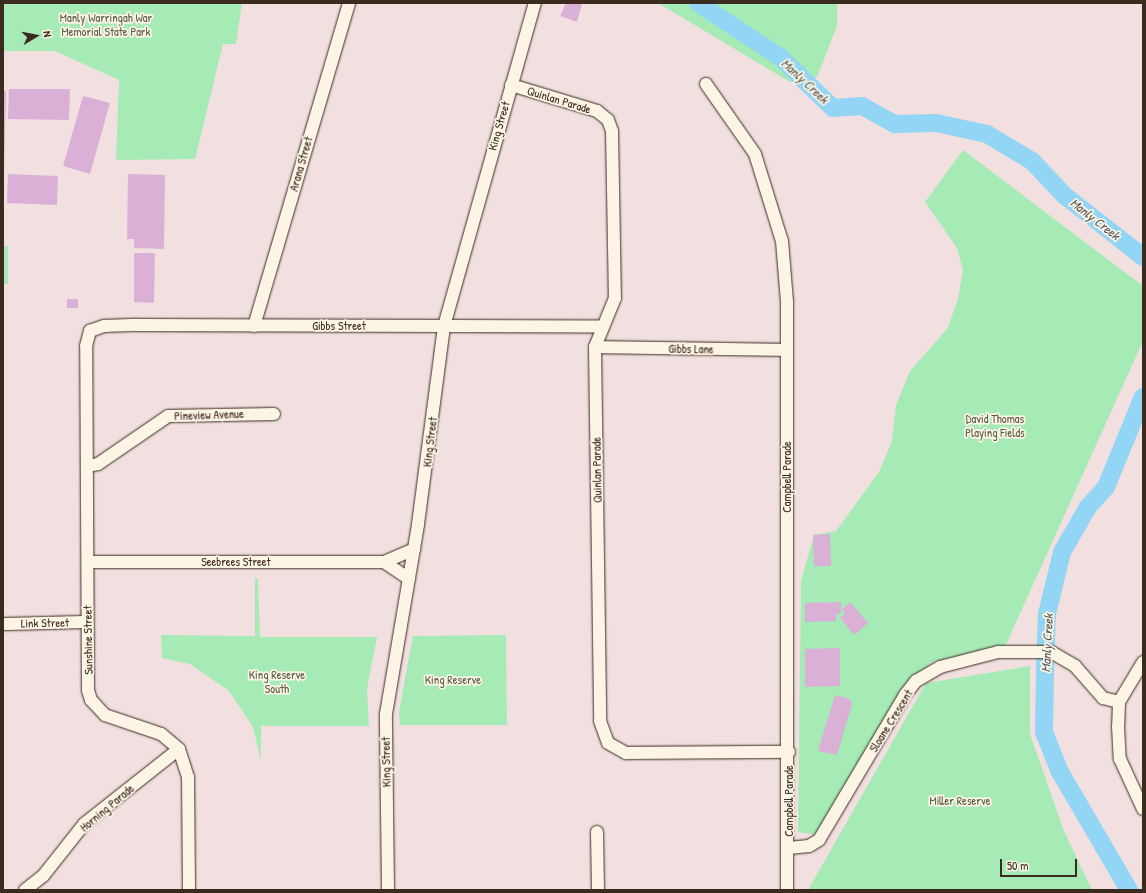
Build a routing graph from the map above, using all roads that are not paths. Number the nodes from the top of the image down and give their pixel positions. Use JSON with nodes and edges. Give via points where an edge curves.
{"nodes":[{"id":1,"x":349,"y":3,"type":"edge"},
{"id":2,"x":534,"y":3,"type":"edge"},
{"id":3,"x":706,"y":84,"type":"dead end"},
{"id":4,"x":511,"y":85,"type":"junction"},
{"id":5,"x":254,"y":326,"type":"junction"},
{"id":6,"x":444,"y":326,"type":"junction"},
{"id":7,"x":602,"y":327,"type":"junction"},
{"id":8,"x":84,"y":331,"type":"joint"},
{"id":9,"x":595,"y":347,"type":"junction"},
{"id":10,"x":786,"y":350,"type":"junction"},
{"id":11,"x":274,"y":414,"type":"dead end"},
{"id":12,"x":87,"y":466,"type":"junction"},
{"id":13,"x":414,"y":549,"type":"junction"},
{"id":14,"x":88,"y":562,"type":"junction"},
{"id":15,"x":384,"y":562,"type":"junction"},
{"id":16,"x":409,"y":578,"type":"junction"},
{"id":17,"x":88,"y":622,"type":"junction"},
{"id":18,"x":3,"y":624,"type":"edge"},
{"id":19,"x":1143,"y":662,"type":"edge"},
{"id":20,"x":1119,"y":702,"type":"junction"},
{"id":21,"x":180,"y":749,"type":"junction"},
{"id":22,"x":788,"y":752,"type":"junction"},
{"id":23,"x":1143,"y":809,"type":"edge"},
{"id":24,"x":597,"y":832,"type":"dead end"},
{"id":25,"x":789,"y":848,"type":"junction"},
{"id":26,"x":25,"y":890,"type":"edge"},
{"id":27,"x":189,"y":890,"type":"edge"},
{"id":28,"x":388,"y":890,"type":"edge"},
{"id":29,"x":598,"y":890,"type":"edge"},
{"id":30,"x":787,"y":890,"type":"edge"}],
"edges":[{"from":1,"to":5,"type":"street","name":"Arana Street"},
{"from":2,"to":4,"type":"street","name":"King Street"},
{"from":3,"to":10,"type":"street","name":"Campbell Parade","via":[[754,154],[769,196],[782,241]]},
{"from":4,"to":6,"type":"street","name":"King Street"},
{"from":4,"to":7,"type":"street","name":"Quinlan Parade","via":[[597,111],[611,126],[615,298]]},
{"from":5,"to":6,"type":"street","name":"Gibbs Street"},
{"from":5,"to":8,"type":"street","name":"Gibbs Street","via":[[104,326]]},
{"from":6,"to":7,"type":"street","name":"Gibbs Street"},
{"from":6,"to":13,"type":"street","name":"King Street"},
{"from":7,"to":9,"type":"street","name":"Quinlan Parade"},
{"from":8,"to":12,"type":"street","name":"Sunshine Street"},
{"from":9,"to":10,"type":"street","name":"Gibbs Lane"},
{"from":9,"to":22,"type":"street","name":"Quinlan Parade","via":[[600,721],[608,744],[626,753]]},
{"from":10,"to":22,"type":"street","name":"Campbell Parade"},
{"from":11,"to":12,"type":"street","name":"Pineview Avenue","via":[[168,416],[98,464]]},
{"from":12,"to":14,"type":"street","name":"Sunshine Street"},
{"from":13,"to":15,"type":"street","name":"Seebrees Street"},
{"from":13,"to":16,"type":"street","name":"King Street"},
{"from":14,"to":15,"type":"street","name":"Seebrees Street"},
{"from":14,"to":17,"type":"street","name":"Sunshine Street"},
{"from":15,"to":16,"type":"street"},
{"from":16,"to":28,"type":"street","name":"King Street","via":[[386,714]]},
{"from":17,"to":18,"type":"street","name":"Link Street"},
{"from":17,"to":21,"type":"street","name":"Sunshine Street","via":[[88,690],[95,707],[105,715],[161,734]]},
{"from":19,"to":20,"type":"street"},
{"from":20,"to":23,"type":"street","via":[[1120,759]]},
{"from":20,"to":25,"type":"street","name":"Sloane Crescent","via":[[1103,698],[1075,666],[1050,652],[1034,650],[963,660],[940,667],[916,682],[822,835],[809,846]]},
{"from":21,"to":26,"type":"street","name":"Horning Parade","via":[[84,824],[43,876]]},
{"from":21,"to":27,"type":"street","via":[[188,777]]},
{"from":22,"to":25,"type":"street","name":"Campbell Parade"},
{"from":24,"to":29,"type":"street"},
{"from":25,"to":30,"type":"street","name":"Campbell Parade"}]}
